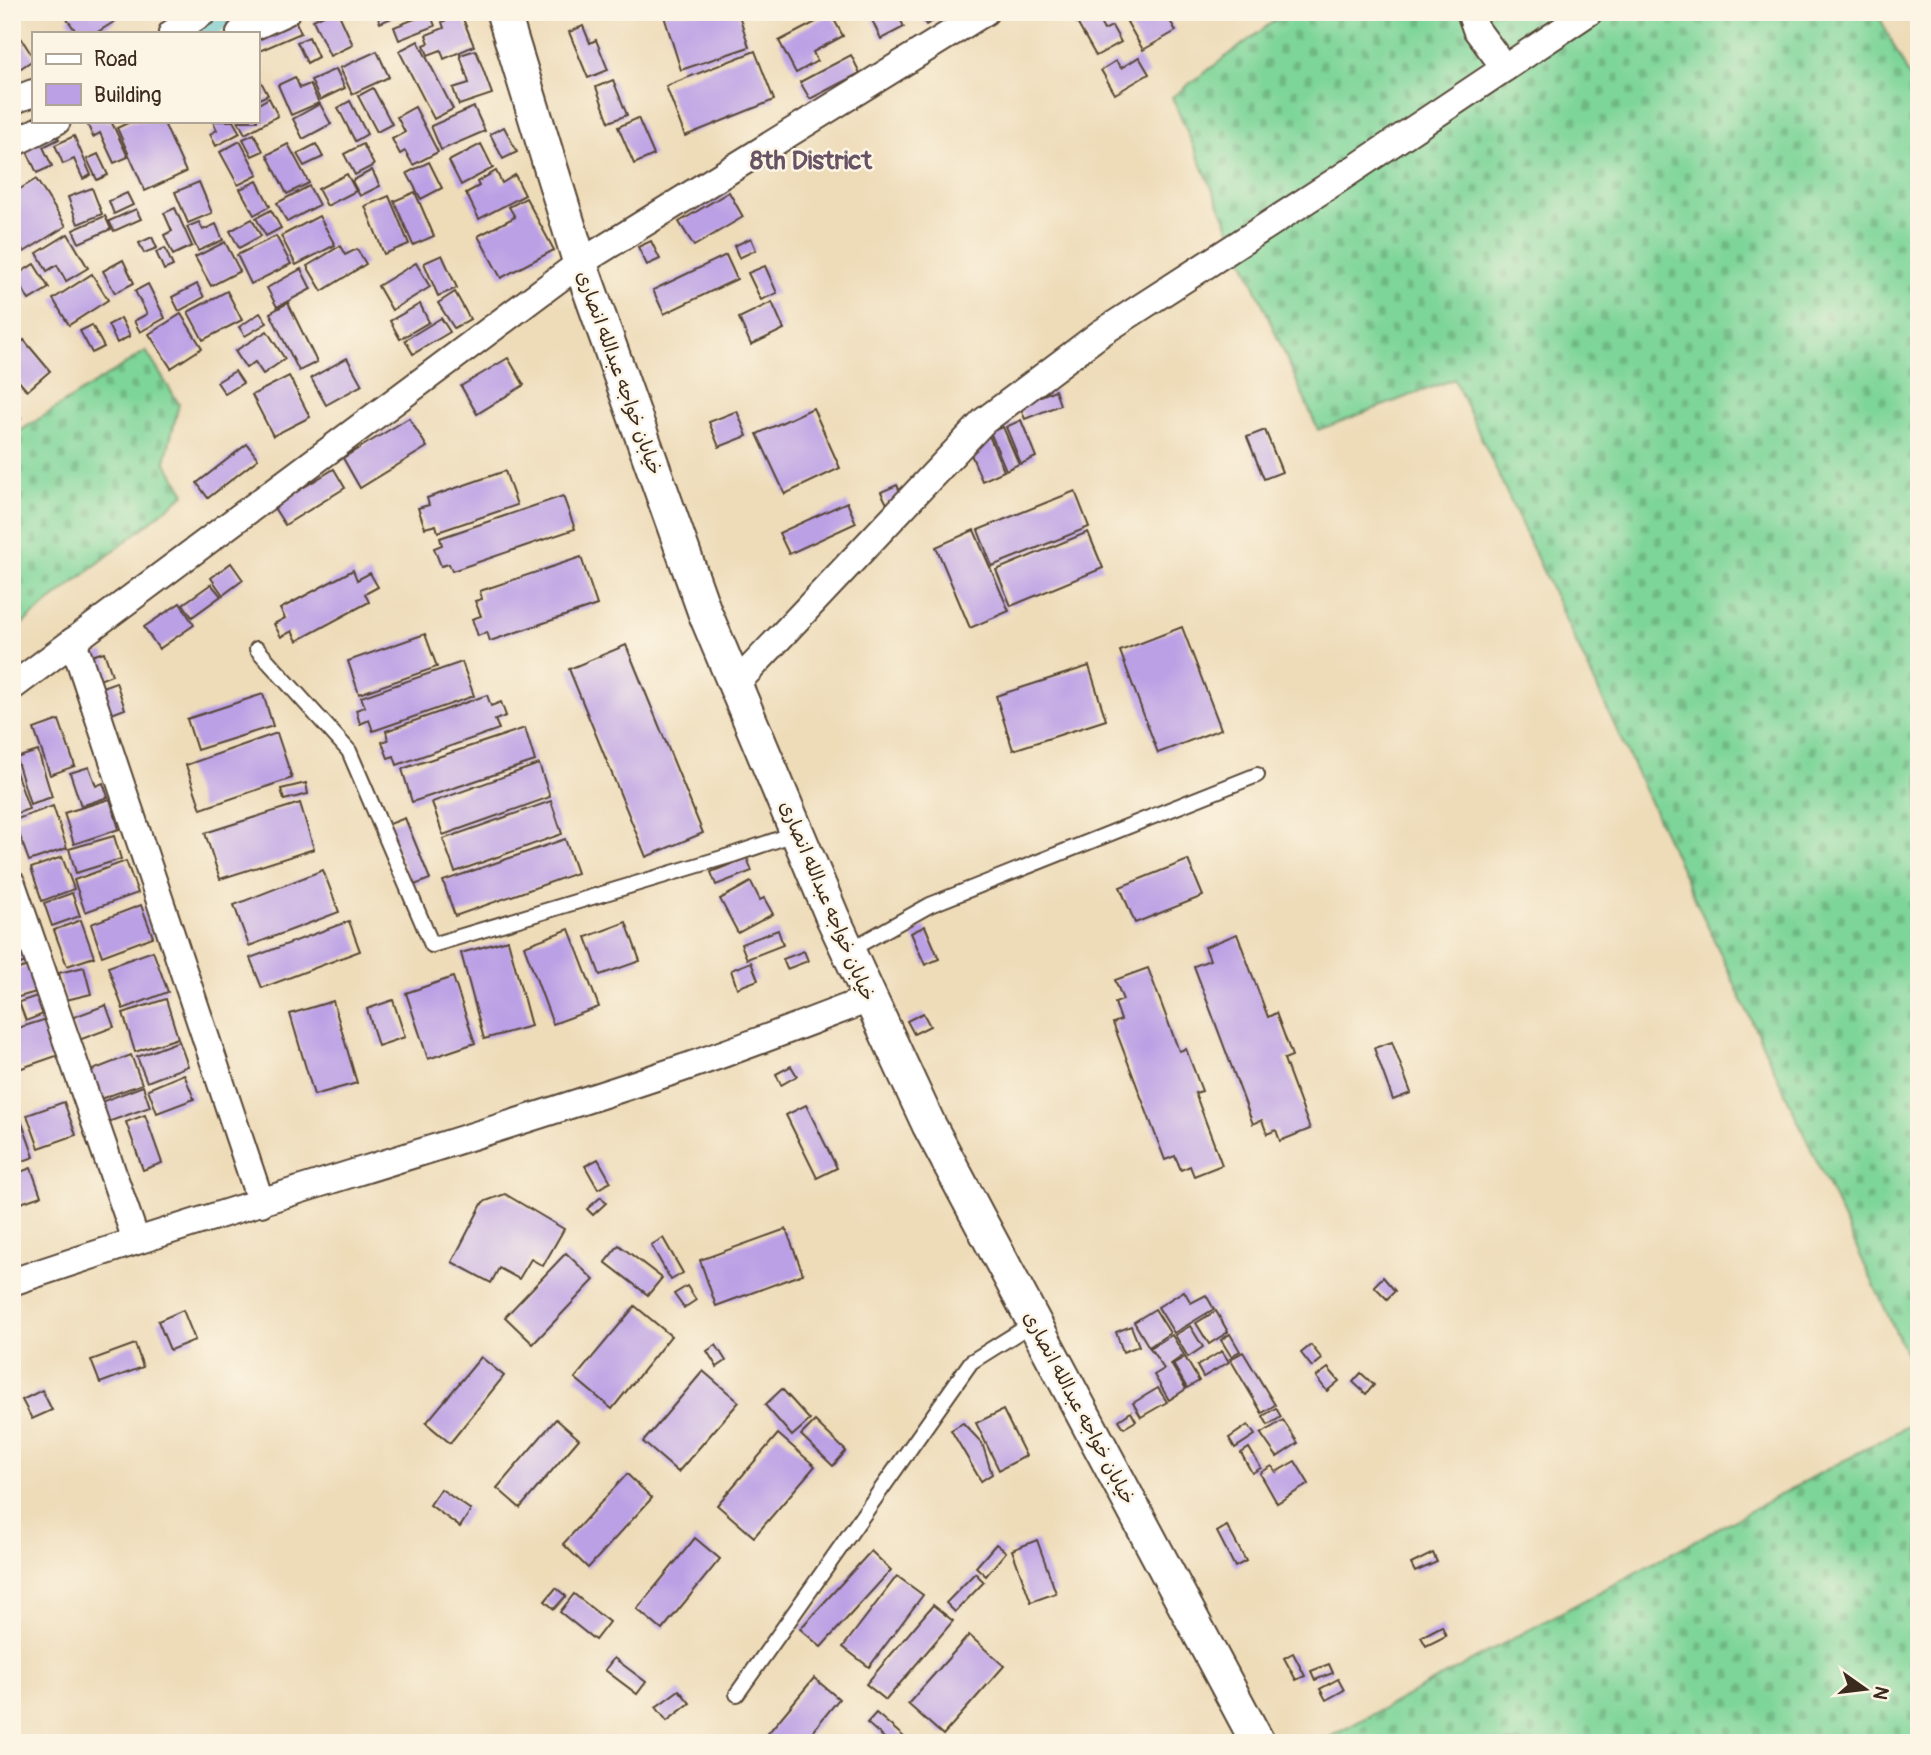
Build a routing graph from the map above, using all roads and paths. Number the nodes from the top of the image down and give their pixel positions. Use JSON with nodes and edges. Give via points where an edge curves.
{"nodes":[{"id":1,"x":204,"y":12,"type":"edge"},
{"id":2,"x":286,"y":12,"type":"edge"},
{"id":3,"x":503,"y":12,"type":"edge"},
{"id":4,"x":985,"y":12,"type":"edge"},
{"id":5,"x":1470,"y":12,"type":"edge"},
{"id":6,"x":1589,"y":12,"type":"edge"},
{"id":7,"x":174,"y":32,"type":"edge"},
{"id":8,"x":242,"y":32,"type":"edge"},
{"id":9,"x":1505,"y":68,"type":"junction"},
{"id":10,"x":32,"y":93,"type":"edge"},
{"id":11,"x":12,"y":101,"type":"edge"},
{"id":12,"x":55,"y":122,"type":"edge"},
{"id":13,"x":12,"y":144,"type":"edge"},
{"id":14,"x":580,"y":263,"type":"junction"},
{"id":15,"x":73,"y":641,"type":"junction"},
{"id":16,"x":257,"y":649,"type":"dead end"},
{"id":17,"x":735,"y":685,"type":"junction"},
{"id":18,"x":12,"y":687,"type":"edge"},
{"id":19,"x":1257,"y":775,"type":"dead end"},
{"id":20,"x":797,"y":833,"type":"junction"},
{"id":21,"x":12,"y":884,"type":"edge"},
{"id":22,"x":848,"y":951,"type":"junction"},
{"id":23,"x":869,"y":999,"type":"junction"},
{"id":24,"x":261,"y":1203,"type":"junction"},
{"id":25,"x":136,"y":1240,"type":"junction"},
{"id":26,"x":12,"y":1282,"type":"edge"},
{"id":27,"x":1033,"y":1323,"type":"junction"},
{"id":28,"x":737,"y":1693,"type":"dead end"},
{"id":29,"x":1258,"y":1743,"type":"edge"}],
"edges":[{"from":1,"to":7,"type":"street"},
{"from":2,"to":8,"type":"street"},
{"from":3,"to":14,"type":"street","name":"خیابان خواجه عبدالله انصاری"},
{"from":4,"to":14,"type":"street"},
{"from":5,"to":9,"type":"street","via":[[1476,30]]},
{"from":6,"to":9,"type":"street"},
{"from":9,"to":17,"type":"street","via":[[1101,333],[984,422]]},
{"from":10,"to":11,"type":"street"},
{"from":12,"to":13,"type":"street"},
{"from":14,"to":15,"type":"street"},
{"from":14,"to":17,"type":"street","name":"خیابان خواجه عبدالله انصاری"},
{"from":15,"to":18,"type":"street"},
{"from":15,"to":24,"type":"street"},
{"from":16,"to":20,"type":"lane","via":[[349,751],[432,945]]},
{"from":17,"to":20,"type":"street","name":"خیابان خواجه عبدالله انصاری"},
{"from":19,"to":22,"type":"lane","via":[[930,905]]},
{"from":20,"to":22,"type":"street","name":"خیابان خواجه عبدالله انصاری"},
{"from":21,"to":25,"type":"street"},
{"from":22,"to":23,"type":"street","name":"خیابان خواجه عبدالله انصاری"},
{"from":23,"to":24,"type":"street","via":[[682,1069]]},
{"from":23,"to":27,"type":"street","name":"خیابان خواجه عبدالله انصاری"},
{"from":24,"to":25,"type":"street"},
{"from":25,"to":26,"type":"street"},
{"from":27,"to":28,"type":"lane","via":[[971,1362]]},
{"from":27,"to":29,"type":"street","name":"خیابان خواجه عبدالله انصاری"}]}
